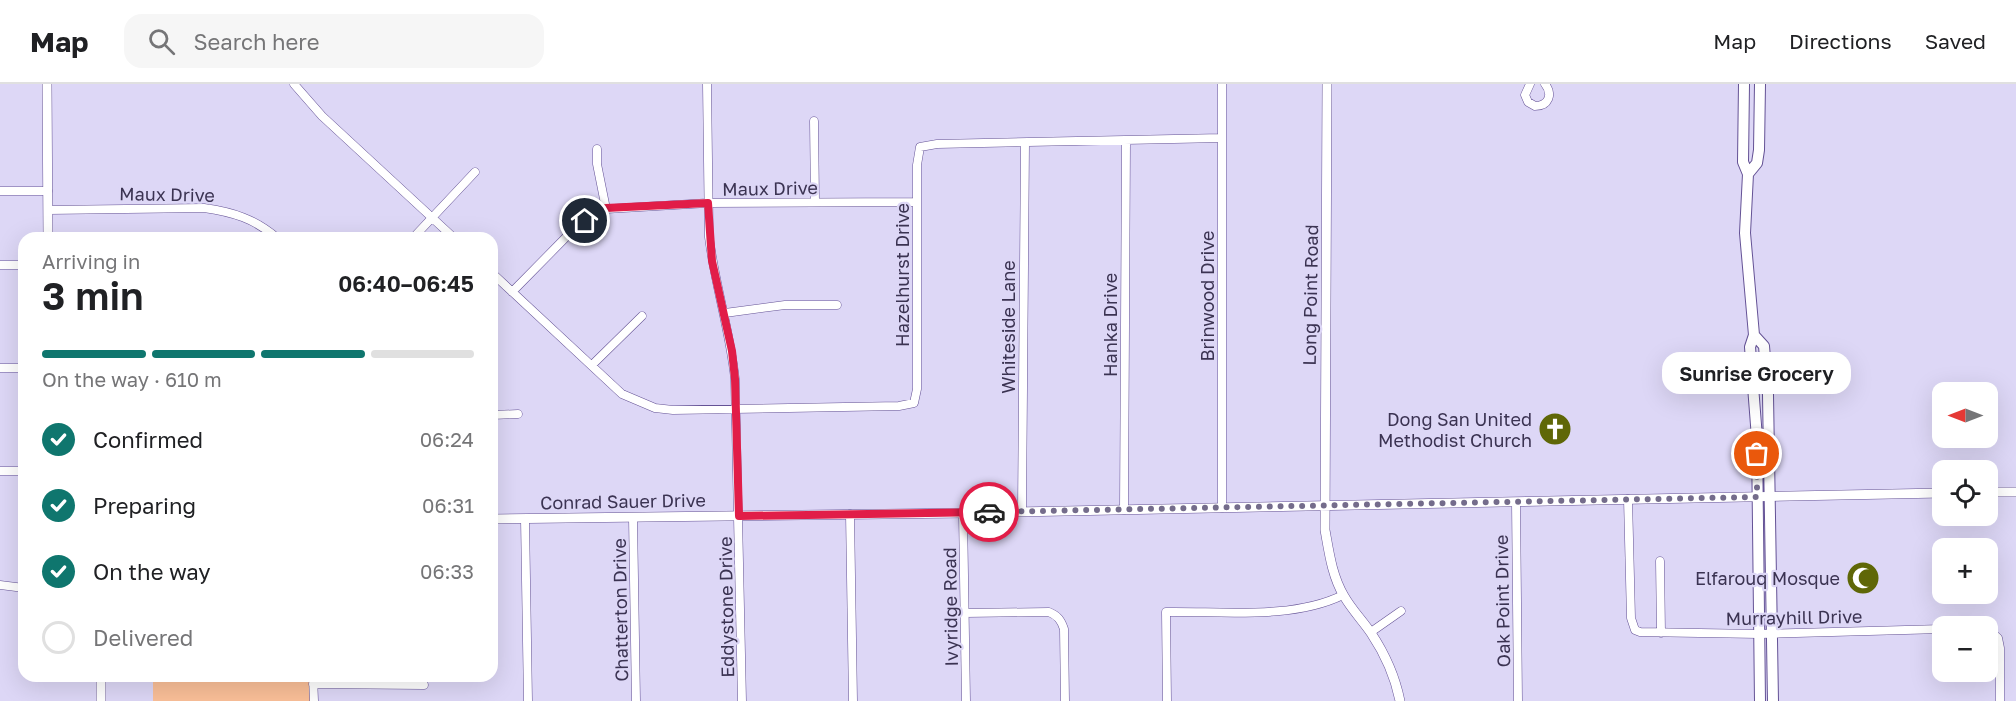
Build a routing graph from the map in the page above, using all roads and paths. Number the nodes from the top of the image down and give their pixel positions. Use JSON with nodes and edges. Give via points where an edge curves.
{"nodes":[{"id":1,"x":47,"y":84,"type":"edge"},
{"id":2,"x":294,"y":84,"type":"edge"},
{"id":3,"x":707,"y":84,"type":"edge"},
{"id":4,"x":1222,"y":84,"type":"edge"},
{"id":5,"x":1327,"y":84,"type":"edge"},
{"id":6,"x":1530,"y":84,"type":"edge"},
{"id":7,"x":1545,"y":84,"type":"edge"},
{"id":8,"x":1744,"y":84,"type":"edge"},
{"id":9,"x":1760,"y":84,"type":"edge"},
{"id":10,"x":813,"y":120,"type":"dead end"},
{"id":11,"x":1222,"y":138,"type":"junction"},
{"id":12,"x":1125,"y":141,"type":"junction"},
{"id":13,"x":1025,"y":143,"type":"junction"},
{"id":14,"x":597,"y":149,"type":"dead end"},
{"id":15,"x":475,"y":172,"type":"dead end"},
{"id":16,"x":1748,"y":174,"type":"junction"},
{"id":17,"x":48,"y":191,"type":"junction"},
{"id":18,"x":0,"y":192,"type":"edge"},
{"id":19,"x":815,"y":202,"type":"junction"},
{"id":20,"x":917,"y":202,"type":"junction"},
{"id":21,"x":708,"y":203,"type":"junction"},
{"id":22,"x":606,"y":208,"type":"junction"},
{"id":23,"x":48,"y":210,"type":"junction"},
{"id":24,"x":432,"y":218,"type":"junction"},
{"id":25,"x":48,"y":232,"type":"edge"},
{"id":26,"x":270,"y":232,"type":"edge"},
{"id":27,"x":418,"y":232,"type":"edge"},
{"id":28,"x":447,"y":232,"type":"edge"},
{"id":29,"x":18,"y":264,"type":"edge"},
{"id":30,"x":0,"y":265,"type":"edge"},
{"id":31,"x":498,"y":279,"type":"edge"},
{"id":32,"x":512,"y":292,"type":"junction"},
{"id":33,"x":837,"y":305,"type":"dead end"},
{"id":34,"x":725,"y":313,"type":"junction"},
{"id":35,"x":642,"y":316,"type":"dead end"},
{"id":36,"x":1754,"y":335,"type":"junction"},
{"id":37,"x":592,"y":365,"type":"junction"},
{"id":38,"x":0,"y":368,"type":"edge"},
{"id":39,"x":18,"y":368,"type":"edge"},
{"id":40,"x":736,"y":409,"type":"junction"},
{"id":41,"x":518,"y":414,"type":"dead end"},
{"id":42,"x":498,"y":415,"type":"edge"},
{"id":43,"x":0,"y":471,"type":"edge"},
{"id":44,"x":18,"y":471,"type":"edge"},
{"id":45,"x":1998,"y":492,"type":"edge"},
{"id":46,"x":2016,"y":492,"type":"edge"},
{"id":47,"x":1932,"y":493,"type":"edge"},
{"id":48,"x":1757,"y":497,"type":"junction"},
{"id":49,"x":1771,"y":497,"type":"junction"},
{"id":50,"x":1628,"y":500,"type":"junction"},
{"id":51,"x":1516,"y":502,"type":"junction"},
{"id":52,"x":1324,"y":505,"type":"junction"},
{"id":53,"x":1222,"y":508,"type":"junction"},
{"id":54,"x":1124,"y":510,"type":"junction"},
{"id":55,"x":1022,"y":511,"type":"junction"},
{"id":56,"x":963,"y":513,"type":"junction"},
{"id":57,"x":850,"y":514,"type":"junction"},
{"id":58,"x":739,"y":516,"type":"junction"},
{"id":59,"x":633,"y":518,"type":"junction"},
{"id":60,"x":498,"y":519,"type":"edge"},
{"id":61,"x":525,"y":519,"type":"junction"},
{"id":62,"x":1660,"y":561,"type":"dead end"},
{"id":63,"x":0,"y":585,"type":"edge"},
{"id":64,"x":18,"y":587,"type":"edge"},
{"id":65,"x":1343,"y":595,"type":"junction"},
{"id":66,"x":1401,"y":611,"type":"dead end"},
{"id":67,"x":965,"y":613,"type":"junction"},
{"id":68,"x":1932,"y":628,"type":"edge"},
{"id":69,"x":1371,"y":632,"type":"junction"},
{"id":70,"x":1661,"y":633,"type":"junction"},
{"id":71,"x":1772,"y":633,"type":"junction"},
{"id":72,"x":1759,"y":634,"type":"junction"},
{"id":73,"x":1998,"y":638,"type":"edge"},
{"id":74,"x":100,"y":682,"type":"edge"},
{"id":75,"x":313,"y":682,"type":"edge"},
{"id":76,"x":368,"y":682,"type":"edge"},
{"id":77,"x":424,"y":684,"type":"dead end"},
{"id":78,"x":101,"y":701,"type":"edge"},
{"id":79,"x":314,"y":701,"type":"edge"},
{"id":80,"x":528,"y":701,"type":"edge"},
{"id":81,"x":636,"y":701,"type":"edge"},
{"id":82,"x":742,"y":701,"type":"edge"},
{"id":83,"x":853,"y":701,"type":"edge"},
{"id":84,"x":966,"y":701,"type":"edge"},
{"id":85,"x":1065,"y":701,"type":"edge"},
{"id":86,"x":1167,"y":701,"type":"edge"},
{"id":87,"x":1400,"y":701,"type":"edge"},
{"id":88,"x":1518,"y":701,"type":"edge"},
{"id":89,"x":1760,"y":701,"type":"edge"},
{"id":90,"x":1773,"y":701,"type":"edge"},
{"id":91,"x":2001,"y":701,"type":"edge"}],
"edges":[{"from":1,"to":17,"type":"street"},
{"from":2,"to":24,"type":"street","via":[[326,121]]},
{"from":3,"to":21,"type":"street","name":"Eddystone Drive"},
{"from":4,"to":11,"type":"street","name":"Brinwood Drive"},
{"from":5,"to":52,"type":"street","name":"Long Point Road"},
{"from":6,"to":7,"type":"street","via":[[1525,95],[1535,106],[1549,99]]},
{"from":8,"to":16,"type":"main road","via":[[1743,162]]},
{"from":9,"to":16,"type":"main road","via":[[1759,150]]},
{"from":10,"to":19,"type":"street"},
{"from":11,"to":12,"type":"street"},
{"from":11,"to":53,"type":"street","name":"Brinwood Drive"},
{"from":12,"to":13,"type":"street"},
{"from":12,"to":54,"type":"street","name":"Hanka Drive"},
{"from":13,"to":20,"type":"street","name":"Hazelhurst Drive","via":[[920,147]]},
{"from":13,"to":55,"type":"street","name":"Whiteside Lane"},
{"from":14,"to":22,"type":"street"},
{"from":15,"to":24,"type":"street"},
{"from":16,"to":36,"type":"main road","via":[[1745,233]]},
{"from":17,"to":18,"type":"street"},
{"from":17,"to":23,"type":"street"},
{"from":19,"to":20,"type":"street","name":"Maux Drive"},
{"from":19,"to":21,"type":"street","name":"Maux Drive"},
{"from":20,"to":40,"type":"street","name":"Hazelhurst Drive","via":[[914,403]]},
{"from":21,"to":22,"type":"street","name":"Maux Drive"},
{"from":21,"to":34,"type":"street","name":"Eddystone Drive","via":[[712,261]]},
{"from":22,"to":32,"type":"street","via":[[574,229]]},
{"from":23,"to":25,"type":"street"},
{"from":23,"to":26,"type":"street","name":"Maux Drive","via":[[204,207],[243,216]]},
{"from":24,"to":27,"type":"street"},
{"from":24,"to":28,"type":"street"},
{"from":29,"to":30,"type":"street"},
{"from":31,"to":32,"type":"street"},
{"from":32,"to":37,"type":"street"},
{"from":33,"to":34,"type":"street","via":[[785,305]]},
{"from":34,"to":40,"type":"street","name":"Eddystone Drive"},
{"from":35,"to":37,"type":"street"},
{"from":36,"to":48,"type":"main road","via":[[1750,347]]},
{"from":36,"to":49,"type":"main road","via":[[1764,346]]},
{"from":37,"to":40,"type":"street","via":[[622,394],[655,408]]},
{"from":38,"to":39,"type":"street"},
{"from":40,"to":58,"type":"street","name":"Eddystone Drive"},
{"from":41,"to":42,"type":"street"},
{"from":43,"to":44,"type":"street"},
{"from":45,"to":46,"type":"street"},
{"from":47,"to":49,"type":"street","name":"Conrad Sauer Drive"},
{"from":48,"to":49,"type":"street","name":"Conrad Sauer Drive"},
{"from":48,"to":50,"type":"street","name":"Conrad Sauer Drive"},
{"from":48,"to":72,"type":"main road"},
{"from":49,"to":71,"type":"main road"},
{"from":50,"to":51,"type":"street","name":"Conrad Sauer Drive"},
{"from":50,"to":70,"type":"street","name":"Murrayhill Drive","via":[[1630,618],[1635,630]]},
{"from":51,"to":52,"type":"street","name":"Conrad Sauer Drive"},
{"from":51,"to":88,"type":"street","name":"Oak Point Drive"},
{"from":52,"to":53,"type":"street","name":"Conrad Sauer Drive"},
{"from":52,"to":65,"type":"street","name":"Long Point Road","via":[[1329,554]]},
{"from":53,"to":54,"type":"street","name":"Conrad Sauer Drive"},
{"from":54,"to":55,"type":"street","name":"Conrad Sauer Drive"},
{"from":55,"to":56,"type":"street","name":"Conrad Sauer Drive"},
{"from":56,"to":57,"type":"street","name":"Conrad Sauer Drive"},
{"from":56,"to":67,"type":"street","name":"Ivyridge Road"},
{"from":57,"to":58,"type":"street","name":"Conrad Sauer Drive"},
{"from":57,"to":83,"type":"street"},
{"from":58,"to":59,"type":"street","name":"Conrad Sauer Drive"},
{"from":58,"to":82,"type":"street","name":"Eddystone Drive"},
{"from":59,"to":61,"type":"street","name":"Conrad Sauer Drive"},
{"from":59,"to":81,"type":"street","name":"Chatterton Drive"},
{"from":60,"to":61,"type":"street","name":"Conrad Sauer Drive"},
{"from":61,"to":80,"type":"street"},
{"from":62,"to":70,"type":"street"},
{"from":63,"to":64,"type":"street"},
{"from":65,"to":69,"type":"street","name":"Long Point Road"},
{"from":65,"to":86,"type":"street","via":[[1324,604],[1283,611],[1166,612]]},
{"from":66,"to":69,"type":"street"},
{"from":67,"to":84,"type":"street","name":"Ivyridge Road"},
{"from":67,"to":85,"type":"street","via":[[1056,615],[1064,629]]},
{"from":68,"to":71,"type":"street","name":"Murrayhill Drive"},
{"from":69,"to":87,"type":"street","name":"Long Point Road","via":[[1386,657]]},
{"from":70,"to":72,"type":"street","name":"Murrayhill Drive"},
{"from":71,"to":72,"type":"street","name":"Murrayhill Drive"},
{"from":71,"to":90,"type":"main road"},
{"from":72,"to":89,"type":"main road"},
{"from":73,"to":91,"type":"street"},
{"from":74,"to":78,"type":"street"},
{"from":75,"to":79,"type":"street"},
{"from":76,"to":77,"type":"street"}]}
